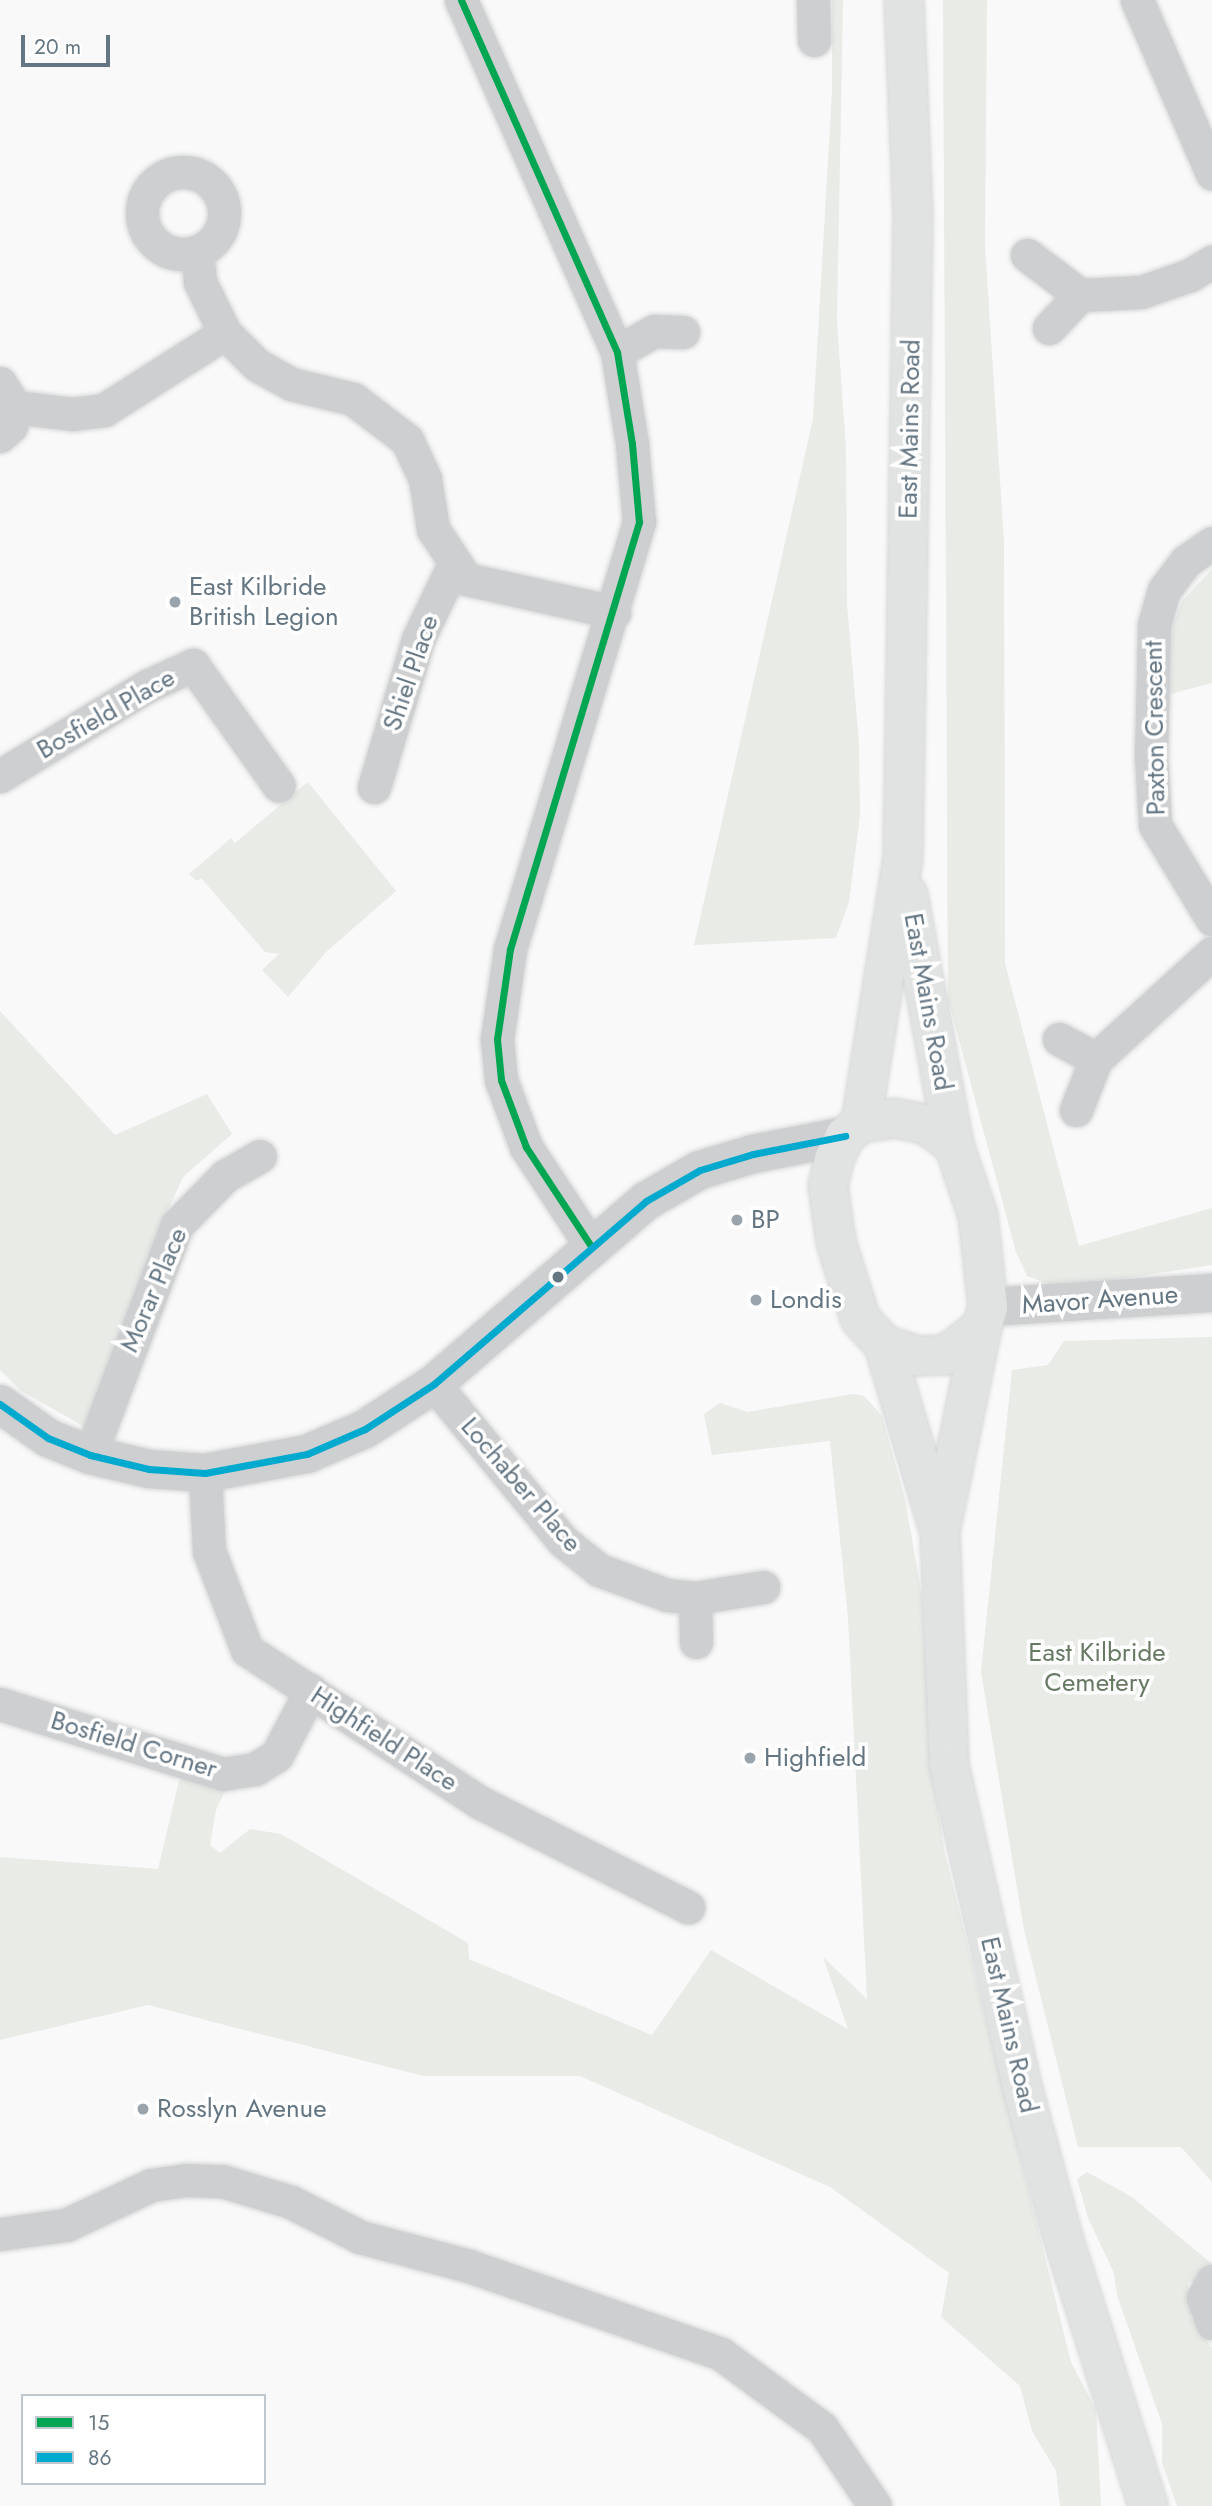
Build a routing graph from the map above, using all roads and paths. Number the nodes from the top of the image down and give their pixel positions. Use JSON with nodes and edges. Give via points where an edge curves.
{"nodes":[{"id":1,"x":461,"y":0,"type":"edge"},
{"id":2,"x":813,"y":0,"type":"edge"},
{"id":3,"x":904,"y":0,"type":"edge"},
{"id":4,"x":1137,"y":0,"type":"edge"},
{"id":5,"x":814,"y":40,"type":"dead end"},
{"id":6,"x":1212,"y":173,"type":"edge"},
{"id":7,"x":197,"y":252,"type":"dead end"},
{"id":8,"x":1027,"y":255,"type":"dead end"},
{"id":9,"x":1212,"y":262,"type":"edge"},
{"id":10,"x":1080,"y":295,"type":"junction"},
{"id":11,"x":1049,"y":328,"type":"dead end"},
{"id":12,"x":683,"y":332,"type":"dead end"},
{"id":13,"x":225,"y":333,"type":"junction"},
{"id":14,"x":617,"y":352,"type":"junction"},
{"id":15,"x":8,"y":395,"type":"edge"},
{"id":16,"x":0,"y":436,"type":"edge"},
{"id":17,"x":1212,"y":543,"type":"edge"},
{"id":18,"x":455,"y":562,"type":"junction"},
{"id":19,"x":614,"y":612,"type":"junction"},
{"id":20,"x":0,"y":776,"type":"edge"},
{"id":21,"x":279,"y":786,"type":"dead end"},
{"id":22,"x":374,"y":787,"type":"dead end"},
{"id":23,"x":903,"y":859,"type":"junction"},
{"id":24,"x":1212,"y":919,"type":"edge"},
{"id":25,"x":1212,"y":953,"type":"edge"},
{"id":26,"x":1059,"y":1040,"type":"dead end"},
{"id":27,"x":1096,"y":1059,"type":"junction"},
{"id":28,"x":1076,"y":1110,"type":"dead end"},
{"id":29,"x":853,"y":1130,"type":"junction"},
{"id":30,"x":954,"y":1145,"type":"junction"},
{"id":31,"x":260,"y":1156,"type":"dead end"},
{"id":32,"x":591,"y":1246,"type":"junction"},
{"id":33,"x":1212,"y":1293,"type":"edge"},
{"id":34,"x":985,"y":1317,"type":"junction"},
{"id":35,"x":884,"y":1345,"type":"junction"},
{"id":36,"x":434,"y":1384,"type":"junction"},
{"id":37,"x":0,"y":1404,"type":"edge"},
{"id":38,"x":90,"y":1455,"type":"junction"},
{"id":39,"x":205,"y":1472,"type":"junction"},
{"id":40,"x":940,"y":1531,"type":"junction"},
{"id":41,"x":763,"y":1587,"type":"dead end"},
{"id":42,"x":695,"y":1598,"type":"junction"},
{"id":43,"x":696,"y":1642,"type":"dead end"},
{"id":44,"x":311,"y":1690,"type":"junction"},
{"id":45,"x":0,"y":1704,"type":"edge"},
{"id":46,"x":688,"y":1907,"type":"dead end"},
{"id":47,"x":0,"y":2234,"type":"edge"},
{"id":48,"x":1212,"y":2281,"type":"edge"},
{"id":49,"x":1212,"y":2323,"type":"edge"},
{"id":50,"x":876,"y":2506,"type":"edge"},
{"id":51,"x":1148,"y":2506,"type":"edge"}],
"edges":[{"from":1,"to":14,"type":"street"},
{"from":2,"to":5,"type":"street"},
{"from":3,"to":23,"type":"main road","name":"East Mains Road","via":[[913,216]]},
{"from":4,"to":6,"type":"street"},
{"from":7,"to":13,"type":"street","via":[[200,282]]},
{"from":8,"to":10,"type":"street"},
{"from":9,"to":10,"type":"street","via":[[1141,292]]},
{"from":10,"to":11,"type":"street"},
{"from":12,"to":14,"type":"street","via":[[654,331]]},
{"from":13,"to":15,"type":"street","via":[[104,410],[72,414]]},
{"from":13,"to":18,"type":"street","via":[[257,365],[291,384],[352,399],[407,440],[425,479],[433,528]]},
{"from":14,"to":19,"type":"street","via":[[639,522]]},
{"from":15,"to":16,"type":"street","via":[[10,426]]},
{"from":17,"to":24,"type":"street","name":"Paxton Crescent","via":[[1186,561],[1164,590],[1154,625],[1151,756],[1155,825]]},
{"from":18,"to":19,"type":"street","via":[[466,579]]},
{"from":18,"to":22,"type":"street","name":"Shiel Place","via":[[418,639]]},
{"from":19,"to":32,"type":"street","via":[[510,949],[497,1039],[501,1080],[526,1147]]},
{"from":20,"to":21,"type":"street","name":"Bosfield Place","via":[[147,686],[193,665]]},
{"from":23,"to":29,"type":"main road","name":"East Mains Road"},
{"from":23,"to":30,"type":"main road","name":"East Mains Road"},
{"from":25,"to":27,"type":"street"},
{"from":26,"to":27,"type":"street"},
{"from":27,"to":28,"type":"street"},
{"from":29,"to":30,"type":"main road","via":[[895,1118],[928,1125]]},
{"from":29,"to":32,"type":"street","via":[[700,1170],[646,1201]]},
{"from":29,"to":35,"type":"main road","via":[[834,1159],[828,1186],[836,1242],[860,1318]]},
{"from":30,"to":34,"type":"main road","via":[[978,1216]]},
{"from":31,"to":38,"type":"street","name":"Morar Place","via":[[225,1176],[177,1225]]},
{"from":32,"to":36,"type":"street"},
{"from":33,"to":34,"type":"street","name":"Mavor Avenue"},
{"from":34,"to":35,"type":"main road","via":[[946,1355],[918,1356]]},
{"from":34,"to":40,"type":"main road","name":"East Mains Road"},
{"from":35,"to":40,"type":"main road","name":"East Mains Road"},
{"from":36,"to":39,"type":"street","via":[[365,1429],[307,1454],[267,1465]]},
{"from":36,"to":42,"type":"street","name":"Lochaber Place","via":[[563,1541],[581,1556],[638,1588]]},
{"from":37,"to":38,"type":"street","via":[[48,1438]]},
{"from":38,"to":39,"type":"street","via":[[149,1469]]},
{"from":39,"to":44,"type":"street","name":"Highfield Place","via":[[209,1551],[247,1650]]},
{"from":40,"to":51,"type":"main road","name":"East Mains Road","via":[[949,1765],[1023,2090],[1061,2231]]},
{"from":41,"to":42,"type":"street","name":"Lochaber Place"},
{"from":42,"to":43,"type":"street"},
{"from":44,"to":45,"type":"street","name":"Bosfield Corner","via":[[277,1755],[255,1769],[223,1774]]},
{"from":44,"to":46,"type":"street","name":"Highfield Place","via":[[481,1803]]},
{"from":47,"to":50,"type":"street","via":[[66,2225],[150,2185],[185,2180],[222,2181],[291,2202],[360,2237],[469,2266],[721,2354],[822,2428]]},
{"from":48,"to":49,"type":"street","via":[[1203,2298]]}]}
